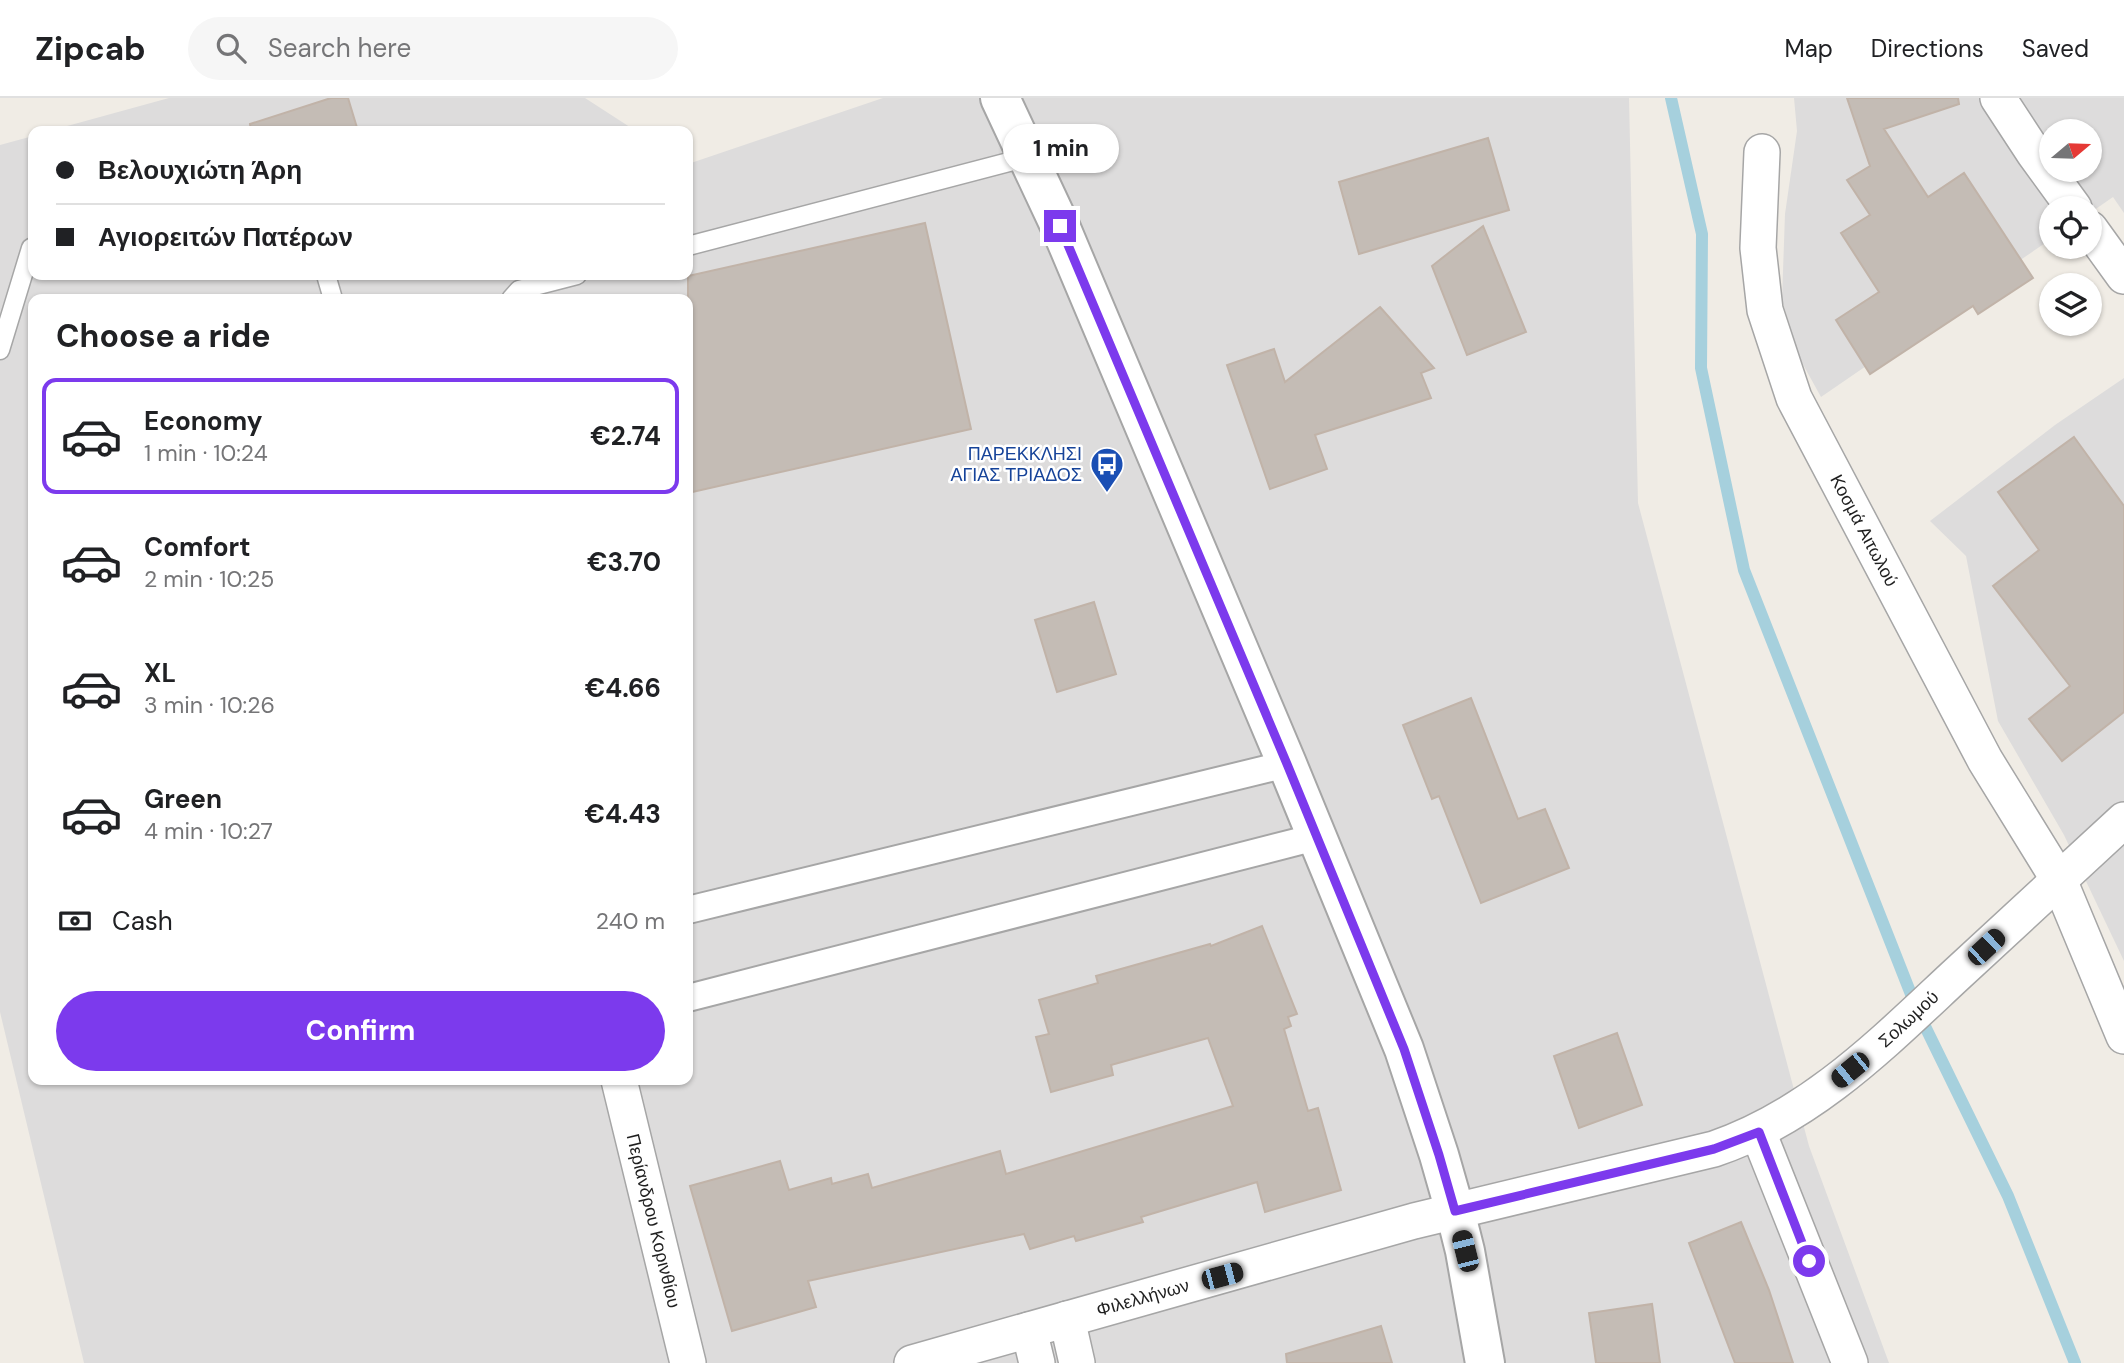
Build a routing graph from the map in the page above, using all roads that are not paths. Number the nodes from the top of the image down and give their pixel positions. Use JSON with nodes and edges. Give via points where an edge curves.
{"nodes":[{"id":1,"x":1000,"y":98,"type":"edge"},
{"id":2,"x":1998,"y":98,"type":"edge"},
{"id":3,"x":1762,"y":152,"type":"dead end"},
{"id":4,"x":1028,"y":157,"type":"junction"},
{"id":5,"x":2065,"y":196,"type":"edge"},
{"id":6,"x":693,"y":245,"type":"edge"},
{"id":7,"x":2102,"y":246,"type":"edge"},
{"id":8,"x":28,"y":258,"type":"edge"},
{"id":9,"x":2124,"y":276,"type":"edge"},
{"id":10,"x":558,"y":280,"type":"edge"},
{"id":11,"x":515,"y":294,"type":"edge"},
{"id":12,"x":0,"y":350,"type":"edge"},
{"id":13,"x":1287,"y":764,"type":"junction"},
{"id":14,"x":2124,"y":820,"type":"edge"},
{"id":15,"x":1316,"y":837,"type":"junction"},
{"id":16,"x":2059,"y":880,"type":"junction"},
{"id":17,"x":693,"y":909,"type":"edge"},
{"id":18,"x":693,"y":997,"type":"edge"},
{"id":19,"x":2124,"y":1037,"type":"edge"},
{"id":20,"x":620,"y":1085,"type":"edge"},
{"id":21,"x":1759,"y":1132,"type":"junction"},
{"id":22,"x":1455,"y":1211,"type":"junction"},
{"id":23,"x":1067,"y":1319,"type":"junction"},
{"id":24,"x":1029,"y":1330,"type":"junction"},
{"id":25,"x":688,"y":1363,"type":"edge"},
{"id":26,"x":912,"y":1363,"type":"edge"},
{"id":27,"x":1037,"y":1363,"type":"edge"},
{"id":28,"x":1077,"y":1363,"type":"edge"},
{"id":29,"x":1485,"y":1363,"type":"edge"},
{"id":30,"x":1850,"y":1363,"type":"edge"}],
"edges":[{"from":1,"to":4,"type":"street"},
{"from":2,"to":5,"type":"street"},
{"from":3,"to":16,"type":"street","name":"Κοσμά Αιτωλού","via":[[1758,248],[1765,310],[1794,398],[1985,760]]},
{"from":4,"to":6,"type":"lane"},
{"from":4,"to":13,"type":"street"},
{"from":7,"to":9,"type":"street"},
{"from":8,"to":12,"type":"lane"},
{"from":10,"to":11,"type":"lane"},
{"from":13,"to":15,"type":"street"},
{"from":13,"to":17,"type":"street"},
{"from":14,"to":16,"type":"street","name":"Σολωμού"},
{"from":15,"to":18,"type":"street"},
{"from":15,"to":22,"type":"street","via":[[1404,1049]]},
{"from":16,"to":19,"type":"street","name":"Κοσμά Αιτωλού"},
{"from":16,"to":21,"type":"street","name":"Σολωμού","via":[[1868,1056],[1810,1101]]},
{"from":20,"to":25,"type":"street","name":"Περίανδρου Κορινθίου"},
{"from":21,"to":22,"type":"street","name":"Σολωμού","via":[[1714,1149]]},
{"from":21,"to":30,"type":"street"},
{"from":22,"to":23,"type":"street","name":"Φιλελλήνων"},
{"from":22,"to":29,"type":"street"},
{"from":23,"to":24,"type":"street","name":"Φιλελλήνων"},
{"from":23,"to":28,"type":"street"},
{"from":24,"to":26,"type":"street","name":"Φιλελλήνων"},
{"from":24,"to":27,"type":"street"}]}
